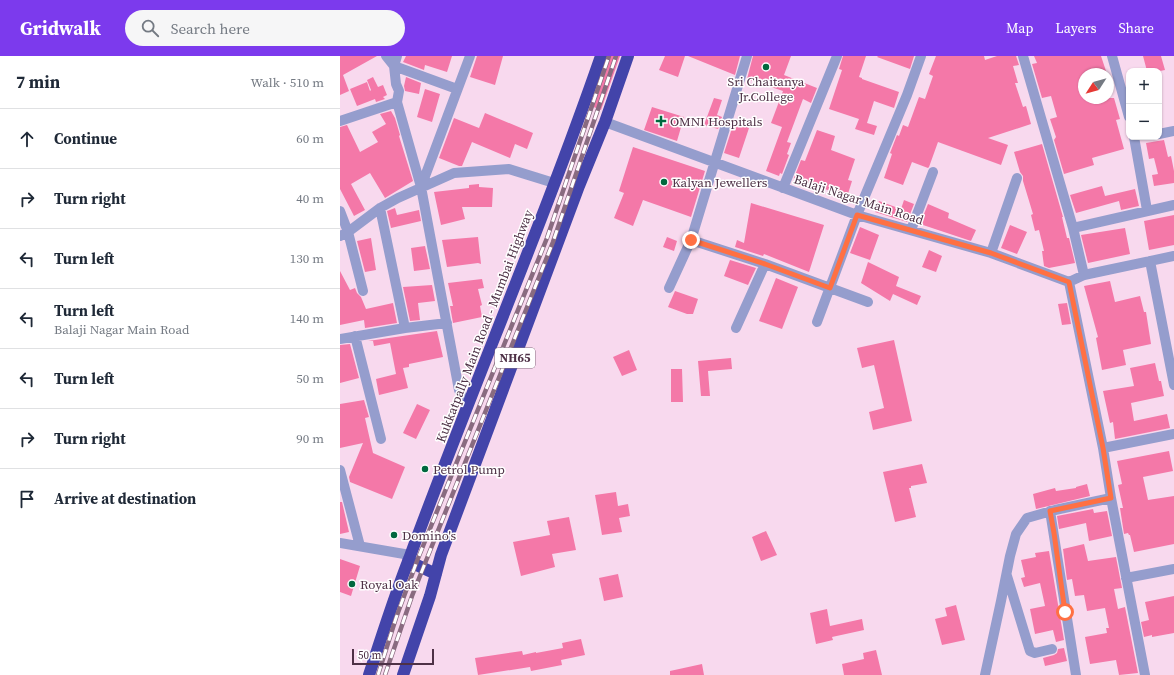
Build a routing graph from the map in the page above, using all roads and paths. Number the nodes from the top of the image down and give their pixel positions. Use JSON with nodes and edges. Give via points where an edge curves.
{"nodes":[{"id":1,"x":386,"y":56,"type":"edge"},
{"id":2,"x":470,"y":56,"type":"edge"},
{"id":3,"x":601,"y":56,"type":"edge"},
{"id":4,"x":628,"y":56,"type":"edge"},
{"id":5,"x":747,"y":56,"type":"edge"},
{"id":6,"x":837,"y":56,"type":"edge"},
{"id":7,"x":921,"y":56,"type":"edge"},
{"id":8,"x":1023,"y":56,"type":"edge"},
{"id":9,"x":1112,"y":56,"type":"edge"},
{"id":10,"x":395,"y":61,"type":"edge"},
{"id":11,"x":457,"y":89,"type":"junction"},
{"id":12,"x":397,"y":102,"type":"junction"},
{"id":13,"x":1126,"y":106,"type":"edge"},
{"id":14,"x":340,"y":121,"type":"edge"},
{"id":15,"x":605,"y":122,"type":"junction"},
{"id":16,"x":1173,"y":129,"type":"edge"},
{"id":17,"x":1162,"y":133,"type":"edge"},
{"id":18,"x":1136,"y":140,"type":"edge"},
{"id":19,"x":714,"y":161,"type":"junction"},
{"id":20,"x":933,"y":172,"type":"dead end"},
{"id":21,"x":1017,"y":178,"type":"dead end"},
{"id":22,"x":554,"y":183,"type":"junction"},
{"id":23,"x":421,"y":187,"type":"junction"},
{"id":24,"x":783,"y":188,"type":"junction"},
{"id":25,"x":1174,"y":205,"type":"edge"},
{"id":26,"x":380,"y":208,"type":"junction"},
{"id":27,"x":1147,"y":210,"type":"junction"},
{"id":28,"x":340,"y":211,"type":"edge"},
{"id":29,"x":857,"y":215,"type":"junction"},
{"id":30,"x":1073,"y":228,"type":"junction"},
{"id":31,"x":912,"y":230,"type":"junction"},
{"id":32,"x":344,"y":234,"type":"edge"},
{"id":33,"x":691,"y":240,"type":"junction"},
{"id":34,"x":991,"y":253,"type":"junction"},
{"id":35,"x":1174,"y":256,"type":"edge"},
{"id":36,"x":1150,"y":261,"type":"junction"},
{"id":37,"x":765,"y":264,"type":"junction"},
{"id":38,"x":1084,"y":275,"type":"junction"},
{"id":39,"x":1069,"y":282,"type":"junction"},
{"id":40,"x":669,"y":288,"type":"dead end"},
{"id":41,"x":830,"y":288,"type":"junction"},
{"id":42,"x":363,"y":291,"type":"dead end"},
{"id":43,"x":868,"y":302,"type":"dead end"},
{"id":44,"x":817,"y":322,"type":"dead end"},
{"id":45,"x":446,"y":323,"type":"junction"},
{"id":46,"x":404,"y":328,"type":"junction"},
{"id":47,"x":736,"y":328,"type":"dead end"},
{"id":48,"x":355,"y":336,"type":"junction"},
{"id":49,"x":340,"y":339,"type":"edge"},
{"id":50,"x":1174,"y":385,"type":"edge"},
{"id":51,"x":468,"y":406,"type":"junction"},
{"id":52,"x":1174,"y":434,"type":"edge"},
{"id":53,"x":381,"y":439,"type":"dead end"},
{"id":54,"x":1103,"y":448,"type":"junction"},
{"id":55,"x":340,"y":470,"type":"edge"},
{"id":56,"x":1111,"y":498,"type":"junction"},
{"id":57,"x":1050,"y":511,"type":"junction"},
{"id":58,"x":340,"y":543,"type":"edge"},
{"id":59,"x":360,"y":546,"type":"junction"},
{"id":60,"x":409,"y":558,"type":"junction"},
{"id":61,"x":1174,"y":569,"type":"edge"},
{"id":62,"x":1007,"y":573,"type":"junction"},
{"id":63,"x":436,"y":574,"type":"junction"},
{"id":64,"x":1126,"y":578,"type":"junction"},
{"id":65,"x":1052,"y":649,"type":"dead end"},
{"id":66,"x":369,"y":675,"type":"edge"},
{"id":67,"x":403,"y":675,"type":"edge"},
{"id":68,"x":985,"y":675,"type":"edge"},
{"id":69,"x":1076,"y":675,"type":"edge"},
{"id":70,"x":1145,"y":675,"type":"edge"}],
"edges":[{"from":1,"to":10,"type":"street"},
{"from":2,"to":11,"type":"street"},
{"from":3,"to":22,"type":"highway","name":"Kukkatpally Main Road - Mumbai Highway","number":"NH65"},
{"from":4,"to":15,"type":"highway","number":"NH65"},
{"from":5,"to":19,"type":"street"},
{"from":6,"to":24,"type":"street"},
{"from":7,"to":29,"type":"street"},
{"from":8,"to":30,"type":"street"},
{"from":9,"to":13,"type":"street"},
{"from":10,"to":11,"type":"street"},
{"from":10,"to":12,"type":"street","via":[[396,84],[399,91]]},
{"from":11,"to":23,"type":"street"},
{"from":12,"to":14,"type":"street"},
{"from":12,"to":23,"type":"street"},
{"from":15,"to":19,"type":"street","name":"Balaji Nagar Main Road"},
{"from":15,"to":63,"type":"highway","number":"NH65"},
{"from":16,"to":17,"type":"street"},
{"from":18,"to":27,"type":"street"},
{"from":19,"to":24,"type":"street","name":"Balaji Nagar Main Road"},
{"from":19,"to":33,"type":"street"},
{"from":20,"to":31,"type":"street"},
{"from":21,"to":34,"type":"street"},
{"from":22,"to":23,"type":"street","via":[[509,169],[454,173]]},
{"from":22,"to":51,"type":"highway","name":"Kukkatpally Main Road - Mumbai Highway","number":"NH65"},
{"from":23,"to":26,"type":"street"},
{"from":23,"to":45,"type":"street"},
{"from":24,"to":29,"type":"street","name":"Balaji Nagar Main Road"},
{"from":25,"to":27,"type":"street"},
{"from":26,"to":32,"type":"street"},
{"from":26,"to":46,"type":"street"},
{"from":27,"to":30,"type":"street"},
{"from":28,"to":32,"type":"street"},
{"from":29,"to":31,"type":"street","name":"Balaji Nagar Main Road"},
{"from":29,"to":41,"type":"street"},
{"from":30,"to":38,"type":"street"},
{"from":31,"to":34,"type":"street","name":"Balaji Nagar Main Road"},
{"from":32,"to":42,"type":"street"},
{"from":33,"to":37,"type":"street"},
{"from":33,"to":40,"type":"street"},
{"from":34,"to":39,"type":"street","name":"Balaji Nagar Main Road"},
{"from":35,"to":36,"type":"street"},
{"from":36,"to":38,"type":"street"},
{"from":36,"to":50,"type":"street"},
{"from":37,"to":41,"type":"street"},
{"from":37,"to":47,"type":"street"},
{"from":38,"to":39,"type":"street"},
{"from":39,"to":54,"type":"street"},
{"from":41,"to":43,"type":"street"},
{"from":41,"to":44,"type":"street"},
{"from":45,"to":46,"type":"street"},
{"from":45,"to":51,"type":"street","via":[[459,390]]},
{"from":46,"to":48,"type":"street"},
{"from":48,"to":49,"type":"street"},
{"from":48,"to":53,"type":"street"},
{"from":51,"to":60,"type":"highway","name":"Kukkatpally Main Road - Mumbai Highway","number":"NH65"},
{"from":52,"to":54,"type":"street"},
{"from":54,"to":56,"type":"street"},
{"from":55,"to":59,"type":"street"},
{"from":56,"to":57,"type":"street"},
{"from":56,"to":64,"type":"street"},
{"from":57,"to":62,"type":"street","via":[[1026,518],[1016,534]]},
{"from":57,"to":69,"type":"street"},
{"from":58,"to":59,"type":"street"},
{"from":59,"to":60,"type":"street"},
{"from":60,"to":63,"type":"highway"},
{"from":60,"to":66,"type":"highway","name":"Kukkatpally Main Road - Mumbai Highway","number":"NH65"},
{"from":61,"to":64,"type":"street"},
{"from":62,"to":65,"type":"street","via":[[1030,651],[1035,653]]},
{"from":62,"to":68,"type":"street"},
{"from":63,"to":67,"type":"highway","number":"NH65"},
{"from":64,"to":70,"type":"street"}]}
